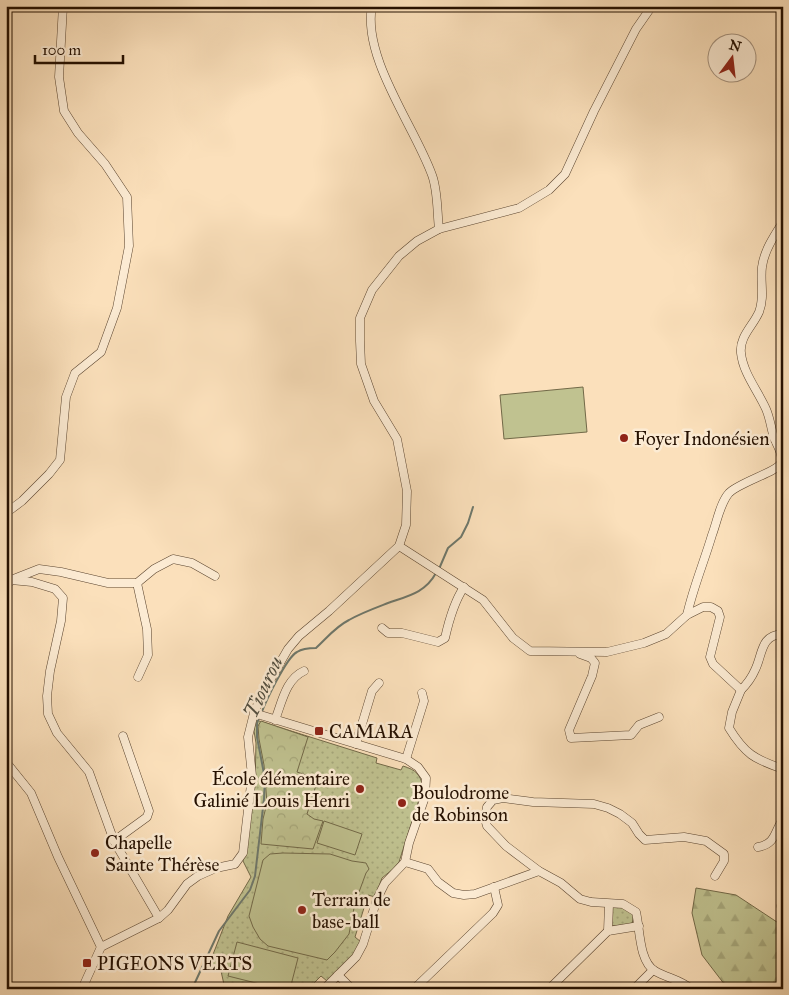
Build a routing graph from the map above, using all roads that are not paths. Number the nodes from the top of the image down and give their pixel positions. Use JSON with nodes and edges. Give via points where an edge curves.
{"nodes":[{"id":1,"x":64,"y":6,"type":"edge"},
{"id":2,"x":372,"y":6,"type":"edge"},
{"id":3,"x":652,"y":6,"type":"edge"},
{"id":4,"x":783,"y":222,"type":"edge"},
{"id":5,"x":439,"y":229,"type":"junction"},
{"id":6,"x":8,"y":509,"type":"edge"},
{"id":7,"x":399,"y":546,"type":"junction"},
{"id":8,"x":216,"y":576,"type":"dead end"},
{"id":9,"x":137,"y":583,"type":"junction"},
{"id":10,"x":9,"y":584,"type":"edge"},
{"id":11,"x":464,"y":587,"type":"junction"},
{"id":12,"x":687,"y":615,"type":"junction"},
{"id":13,"x":382,"y":628,"type":"dead end"},
{"id":14,"x":783,"y":634,"type":"edge"},
{"id":15,"x":573,"y":651,"type":"junction"},
{"id":16,"x":304,"y":670,"type":"dead end"},
{"id":17,"x":138,"y":677,"type":"dead end"},
{"id":18,"x":378,"y":684,"type":"dead end"},
{"id":19,"x":742,"y":690,"type":"junction"},
{"id":20,"x":422,"y":693,"type":"dead end"},
{"id":21,"x":259,"y":715,"type":"junction"},
{"id":22,"x":659,"y":717,"type":"dead end"},
{"id":23,"x":275,"y":720,"type":"junction"},
{"id":24,"x":123,"y":736,"type":"dead end"},
{"id":25,"x":356,"y":744,"type":"junction"},
{"id":26,"x":406,"y":759,"type":"junction"},
{"id":27,"x":6,"y":762,"type":"edge"},
{"id":28,"x":783,"y":769,"type":"edge"},
{"id":29,"x":783,"y":820,"type":"edge"},
{"id":30,"x":114,"y":841,"type":"junction"},
{"id":31,"x":758,"y":847,"type":"dead end"},
{"id":32,"x":405,"y":862,"type":"junction"},
{"id":33,"x":539,"y":871,"type":"junction"},
{"id":34,"x":715,"y":876,"type":"dead end"},
{"id":35,"x":494,"y":887,"type":"junction"},
{"id":36,"x":609,"y":904,"type":"junction"},
{"id":37,"x":159,"y":918,"type":"junction"},
{"id":38,"x":639,"y":926,"type":"junction"},
{"id":39,"x":608,"y":931,"type":"junction"},
{"id":40,"x":101,"y":947,"type":"junction"},
{"id":41,"x":653,"y":970,"type":"junction"},
{"id":42,"x":338,"y":975,"type":"junction"},
{"id":43,"x":82,"y":989,"type":"edge"},
{"id":44,"x":324,"y":989,"type":"edge"},
{"id":45,"x":352,"y":989,"type":"edge"},
{"id":46,"x":414,"y":989,"type":"edge"},
{"id":47,"x":550,"y":989,"type":"edge"},
{"id":48,"x":634,"y":989,"type":"edge"},
{"id":49,"x":691,"y":989,"type":"edge"}],
"edges":[{"from":1,"to":6,"type":"street","via":[[60,77],[64,111],[128,197],[129,246],[117,308],[101,352],[76,373],[66,397],[60,460],[22,500]]},
{"from":2,"to":5,"type":"street","via":[[372,37],[378,57],[433,178]]},
{"from":3,"to":5,"type":"street","via":[[636,29],[565,174],[549,190],[519,208]]},
{"from":4,"to":12,"type":"street","via":[[768,248],[762,267],[763,293],[759,313],[741,345],[744,365],[766,408],[781,463],[776,469],[728,494]]},
{"from":5,"to":7,"type":"street","via":[[416,241],[399,256],[372,290],[360,318],[361,364],[374,400],[397,439],[407,492],[406,525]]},
{"from":7,"to":11,"type":"street"},
{"from":7,"to":21,"type":"street","via":[[285,652],[261,696]]},
{"from":8,"to":9,"type":"street","via":[[192,563],[173,560],[154,569]]},
{"from":9,"to":10,"type":"street","via":[[108,583],[39,569]]},
{"from":9,"to":17,"type":"street","via":[[147,629],[148,655]]},
{"from":10,"to":30,"type":"street","via":[[32,582],[55,590],[63,598],[50,671],[48,714],[57,732],[89,772]]},
{"from":11,"to":13,"type":"street","via":[[445,638],[438,642],[388,633]]},
{"from":11,"to":15,"type":"street","via":[[483,600],[514,638],[530,651]]},
{"from":12,"to":15,"type":"street","via":[[666,634],[644,643],[607,652]]},
{"from":12,"to":19,"type":"street","via":[[703,607],[718,611],[719,623],[710,657],[718,669]]},
{"from":14,"to":19,"type":"street","via":[[773,634],[767,640],[756,669]]},
{"from":15,"to":22,"type":"street","via":[[595,663],[569,730],[571,738],[631,735],[639,725]]},
{"from":16,"to":23,"type":"street","via":[[296,674],[288,686]]},
{"from":18,"to":25,"type":"street","via":[[372,691]]},
{"from":19,"to":28,"type":"street","via":[[729,728],[740,746],[754,758]]},
{"from":20,"to":26,"type":"street","via":[[424,701]]},
{"from":21,"to":23,"type":"street"},
{"from":21,"to":37,"type":"street","via":[[248,737],[252,776],[242,854],[235,864],[216,868],[187,884]]},
{"from":23,"to":25,"type":"street"},
{"from":24,"to":30,"type":"street","via":[[149,811],[147,817]]},
{"from":25,"to":26,"type":"street"},
{"from":26,"to":32,"type":"street","via":[[426,778],[425,797]]},
{"from":27,"to":40,"type":"street","via":[[30,793]]},
{"from":29,"to":31,"type":"street","via":[[774,838],[766,846]]},
{"from":30,"to":37,"type":"street"},
{"from":32,"to":35,"type":"street","via":[[428,869],[453,893],[475,894]]},
{"from":32,"to":42,"type":"street","via":[[385,883],[363,944],[356,957]]},
{"from":33,"to":34,"type":"street","via":[[506,846],[488,826],[486,807],[493,800],[594,804],[620,814],[645,840],[684,837],[706,841],[724,854],[724,861]]},
{"from":33,"to":35,"type":"street"},
{"from":33,"to":36,"type":"street","via":[[580,899]]},
{"from":35,"to":46,"type":"street","via":[[498,904],[493,913]]},
{"from":36,"to":38,"type":"street","via":[[628,906],[636,912]]},
{"from":36,"to":39,"type":"street"},
{"from":37,"to":40,"type":"street"},
{"from":38,"to":39,"type":"street"},
{"from":38,"to":41,"type":"street","via":[[642,954]]},
{"from":39,"to":47,"type":"street"},
{"from":40,"to":43,"type":"street"},
{"from":41,"to":48,"type":"street"},
{"from":41,"to":49,"type":"street"},
{"from":42,"to":44,"type":"street"},
{"from":42,"to":45,"type":"street"}]}
